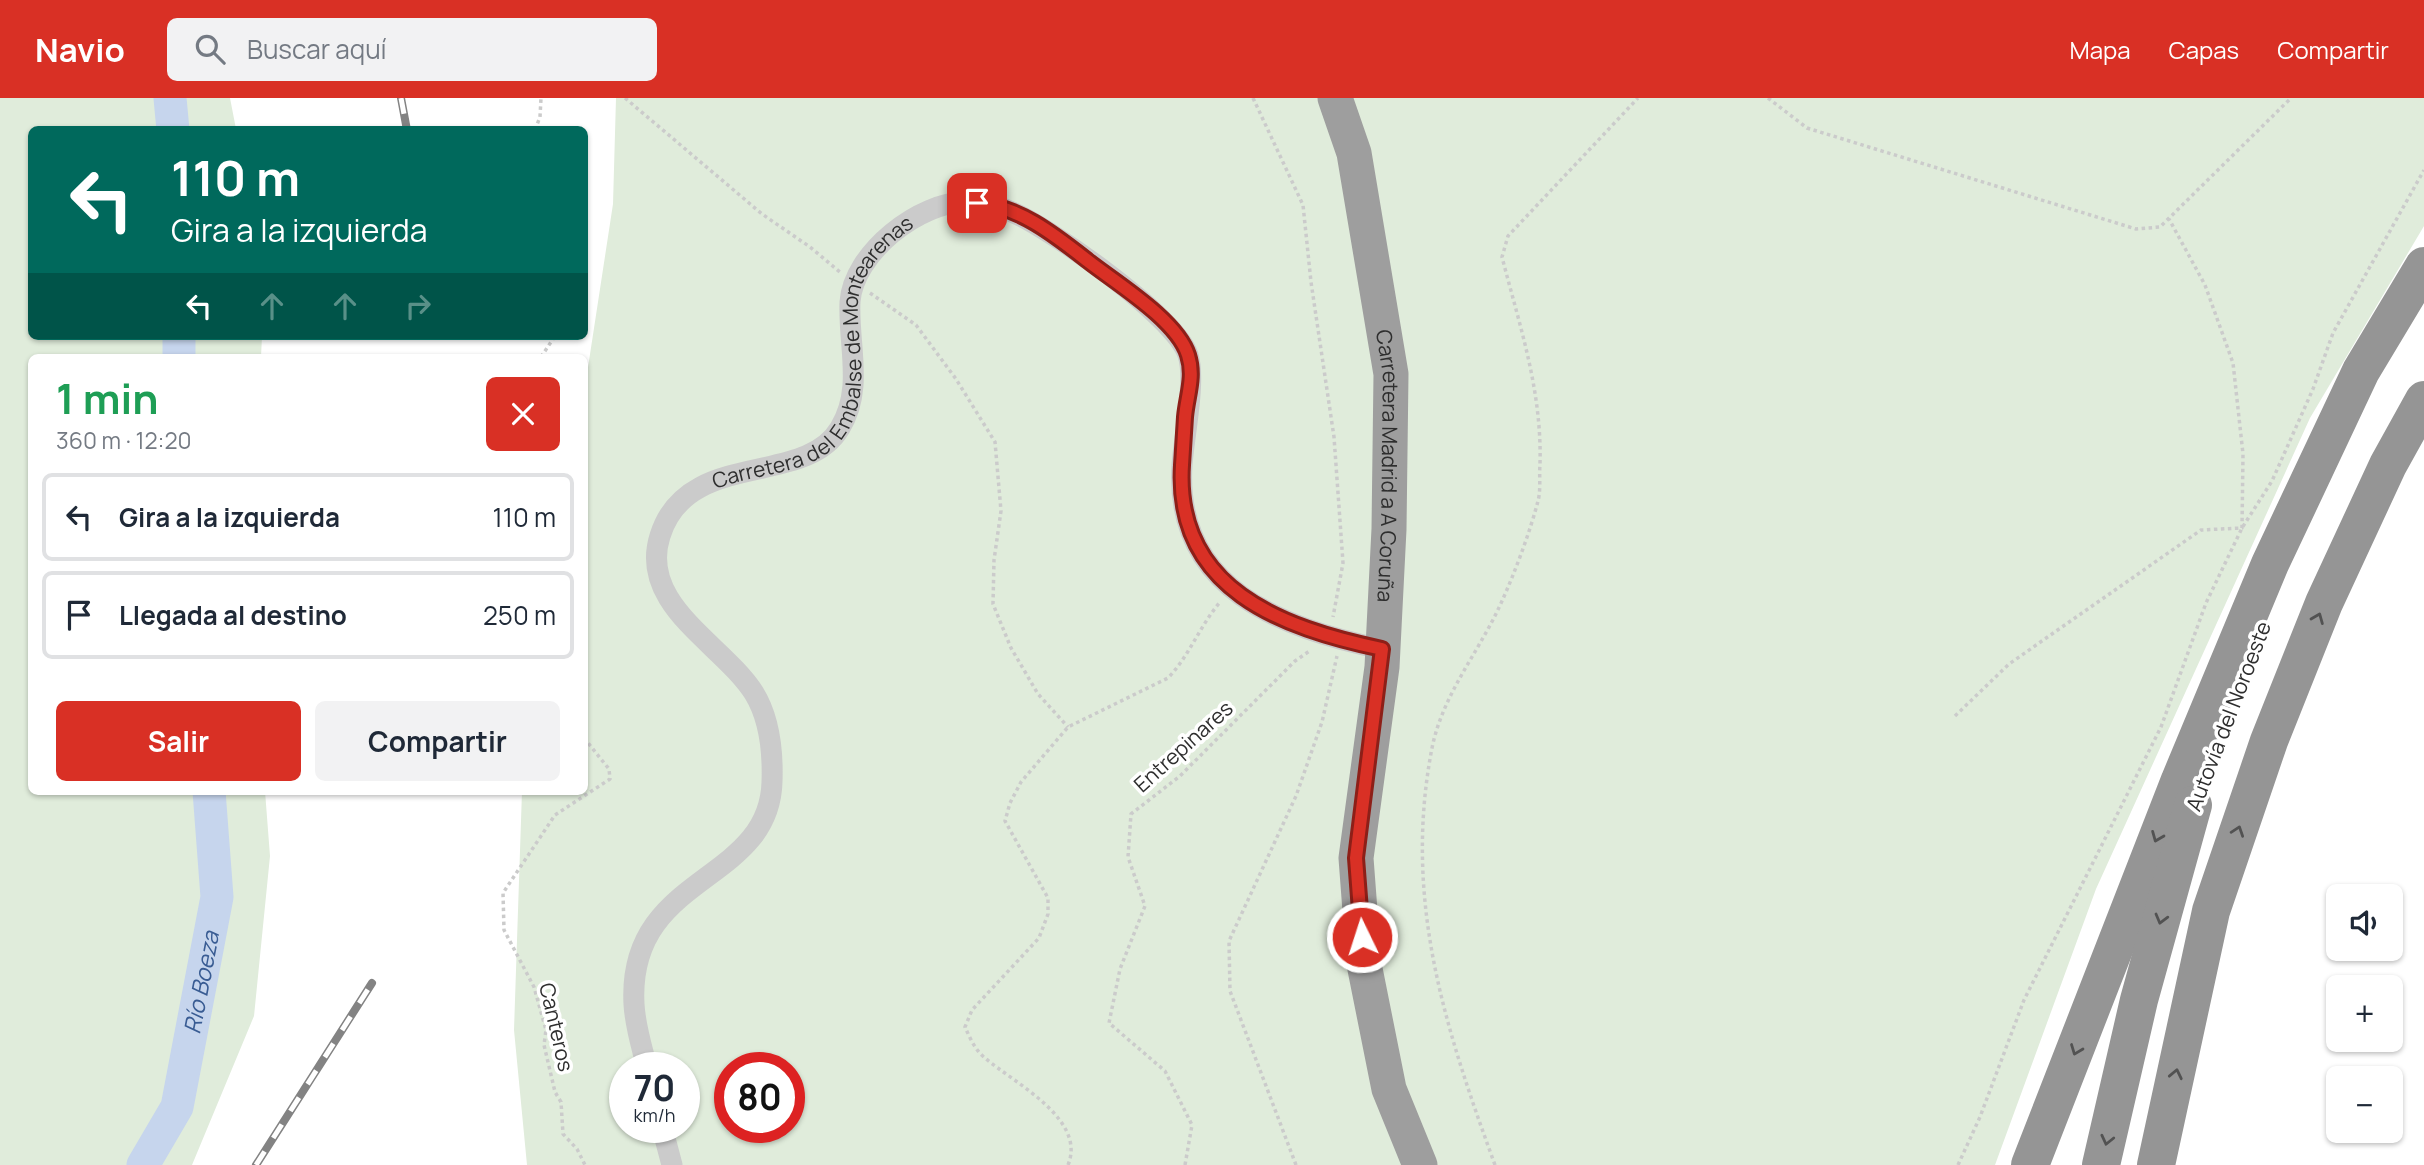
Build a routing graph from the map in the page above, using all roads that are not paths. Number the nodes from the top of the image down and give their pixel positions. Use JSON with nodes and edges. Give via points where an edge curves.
{"nodes":[{"id":1,"x":1335,"y":98,"type":"edge"},
{"id":2,"x":2424,"y":266,"type":"edge"},
{"id":3,"x":2424,"y":293,"type":"edge"},
{"id":4,"x":2424,"y":400,"type":"edge"},
{"id":5,"x":1382,"y":649,"type":"junction"},
{"id":6,"x":644,"y":1052,"type":"edge"},
{"id":7,"x":666,"y":1143,"type":"edge"},
{"id":8,"x":2159,"y":1154,"type":"edge"},
{"id":9,"x":671,"y":1165,"type":"edge"},
{"id":10,"x":1420,"y":1165,"type":"edge"},
{"id":11,"x":2029,"y":1165,"type":"edge"},
{"id":12,"x":2101,"y":1165,"type":"edge"}],
"edges":[{"from":1,"to":5,"type":"highway","name":"Carretera Madrid a A Coruña","via":[[1354,153],[1391,374]]},
{"from":2,"to":11,"type":"highway","one_way":true,"via":[[2361,371],[2270,564]]},
{"from":3,"to":12,"type":"highway","name":"Autovía del Noroeste","one_way":true,"via":[[2340,445],[2295,544],[2196,795],[2139,1000]]},
{"from":8,"to":4,"type":"highway","one_way":true,"via":[[2211,911],[2269,741],[2324,603],[2388,465]]},
{"from":5,"to":6,"type":"street","name":"Carretera del Embalse de Montearenas","via":[[1335,638],[1253,606],[1231,590],[1200,553],[1186,520],[1181,475],[1192,381],[1188,353],[1172,329],[1039,226],[991,204],[939,205],[911,218],[887,238],[850,297],[854,387],[848,415],[837,434],[816,452],[730,474],[688,494],[660,533],[658,575],[670,601],[756,695],[766,722],[772,787],[768,812],[755,837],[675,899],[639,954],[634,1007]]},
{"from":5,"to":10,"type":"highway","name":"Carretera Madrid a A Coruña","via":[[1356,858],[1364,964],[1389,1089]]},
{"from":7,"to":9,"type":"street"}]}
